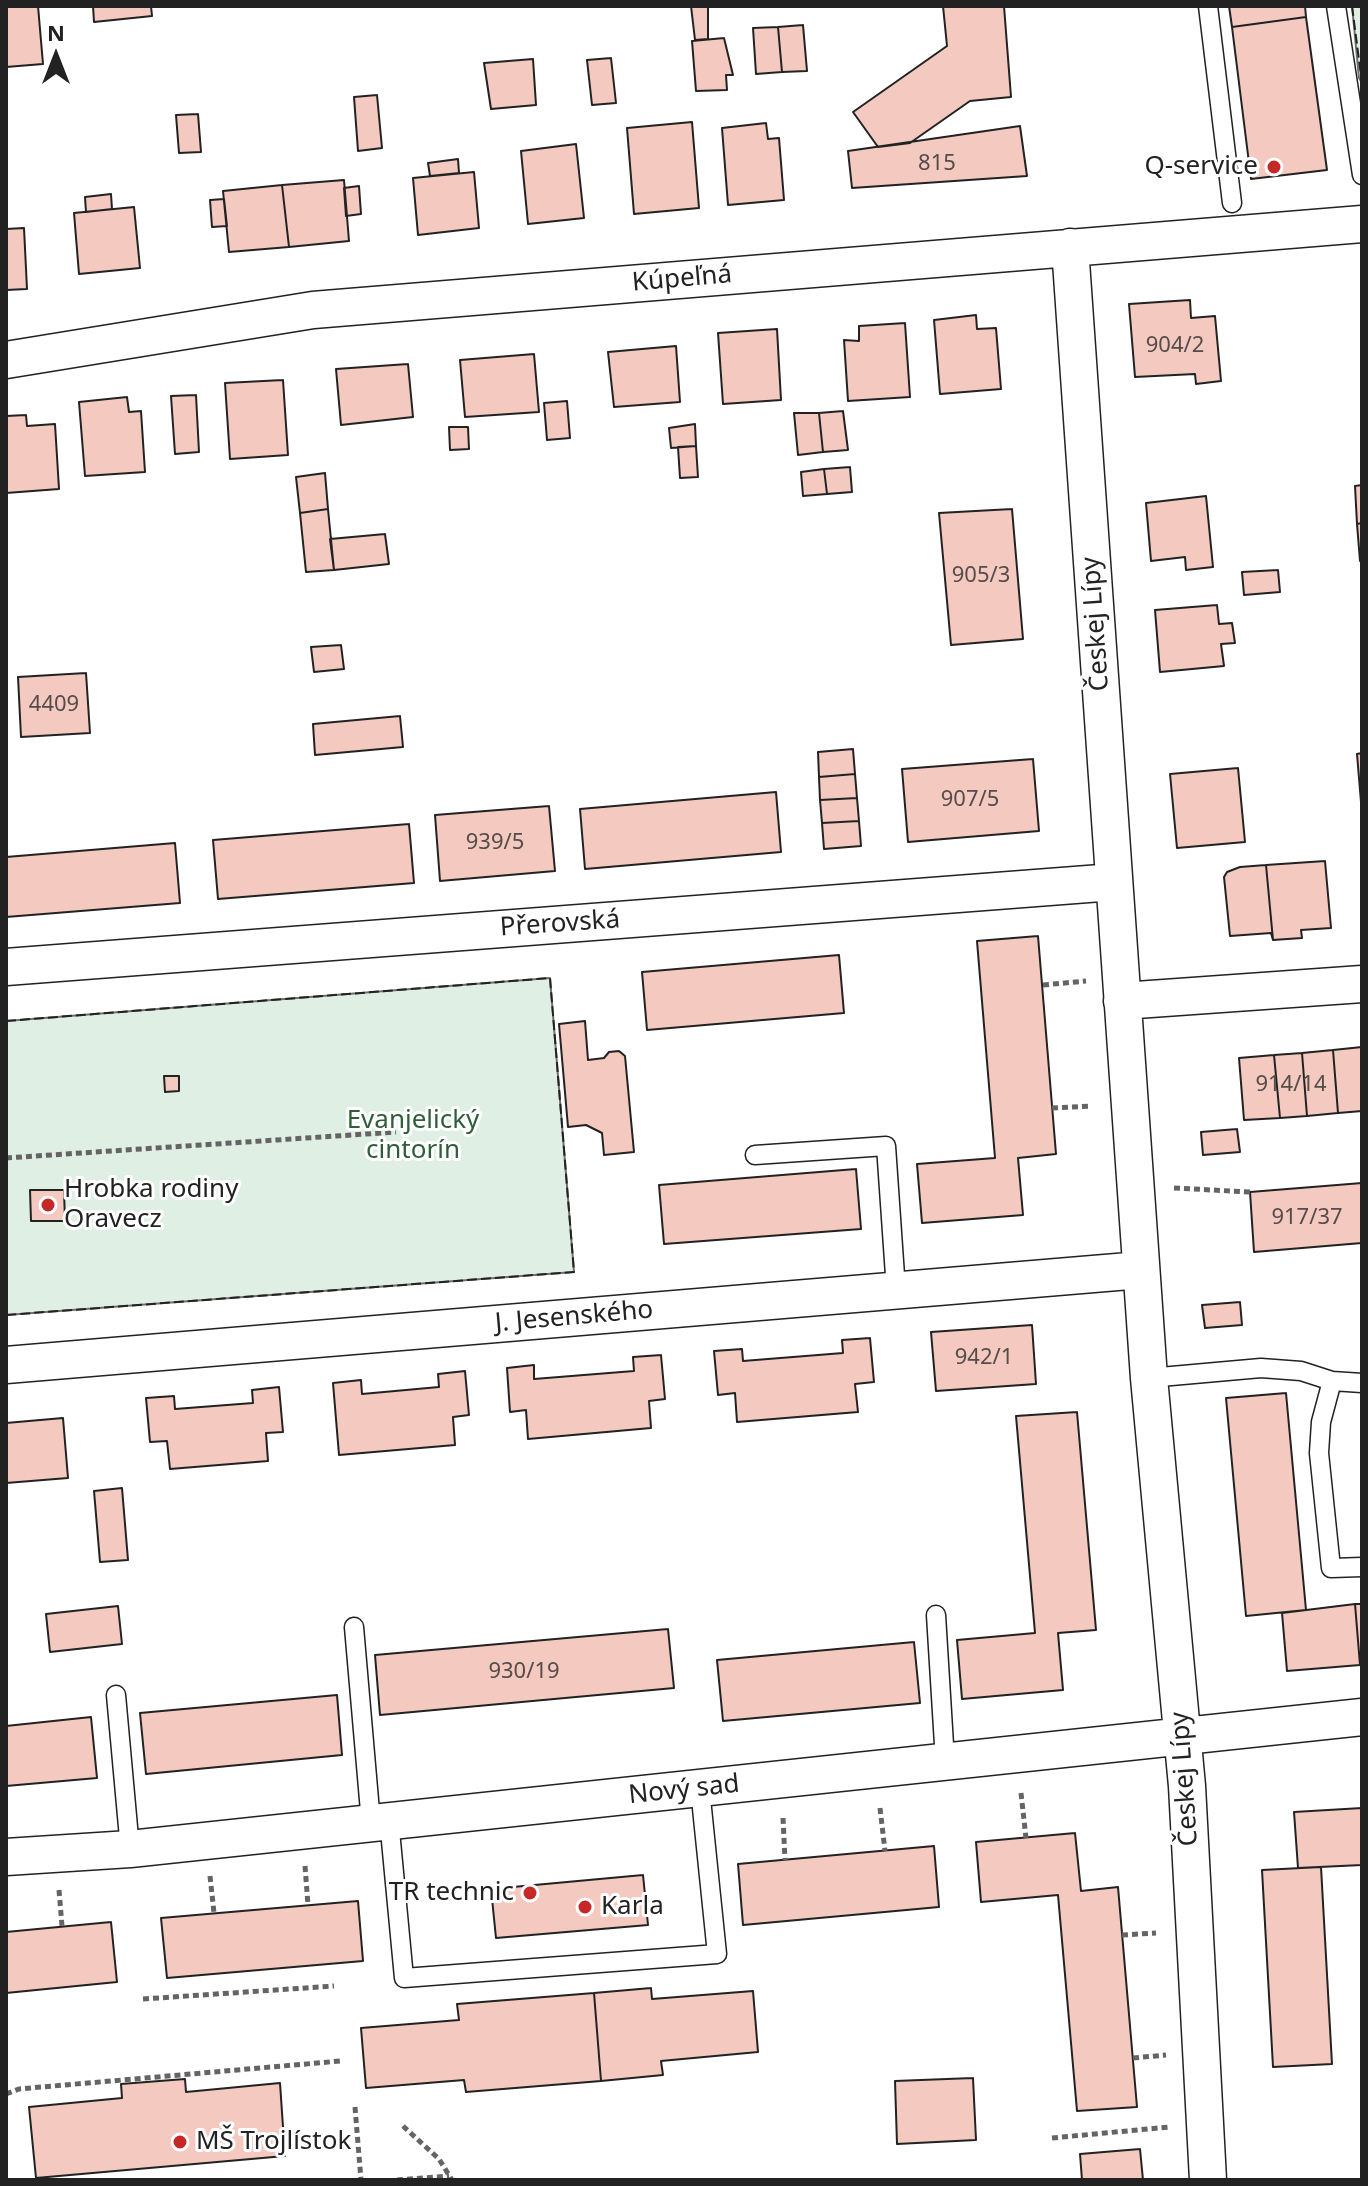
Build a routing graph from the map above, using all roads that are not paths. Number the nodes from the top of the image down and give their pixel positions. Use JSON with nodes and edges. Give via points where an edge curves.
{"nodes":[{"id":1,"x":1208,"y":6,"type":"edge"},
{"id":2,"x":1336,"y":6,"type":"edge"},
{"id":3,"x":1362,"y":175,"type":"edge"},
{"id":4,"x":1232,"y":203,"type":"dead end"},
{"id":5,"x":1362,"y":224,"type":"edge"},
{"id":6,"x":1070,"y":247,"type":"junction"},
{"id":7,"x":6,"y":360,"type":"edge"},
{"id":8,"x":1114,"y":882,"type":"junction"},
{"id":9,"x":6,"y":967,"type":"edge"},
{"id":10,"x":1362,"y":984,"type":"edge"},
{"id":11,"x":1122,"y":1001,"type":"junction"},
{"id":12,"x":755,"y":1155,"type":"dead end"},
{"id":13,"x":1141,"y":1270,"type":"junction"},
{"id":14,"x":896,"y":1290,"type":"junction"},
{"id":15,"x":6,"y":1365,"type":"edge"},
{"id":16,"x":1149,"y":1378,"type":"junction"},
{"id":17,"x":1332,"y":1381,"type":"junction"},
{"id":18,"x":1362,"y":1383,"type":"edge"},
{"id":19,"x":1362,"y":1567,"type":"edge"},
{"id":20,"x":936,"y":1615,"type":"dead end"},
{"id":21,"x":354,"y":1627,"type":"dead end"},
{"id":22,"x":116,"y":1695,"type":"dead end"},
{"id":23,"x":1362,"y":1717,"type":"edge"},
{"id":24,"x":1183,"y":1735,"type":"junction"},
{"id":25,"x":945,"y":1761,"type":"junction"},
{"id":26,"x":700,"y":1789,"type":"junction"},
{"id":27,"x":380,"y":1822,"type":"junction"},
{"id":28,"x":130,"y":1849,"type":"junction"},
{"id":29,"x":6,"y":1857,"type":"edge"},
{"id":30,"x":1208,"y":2180,"type":"edge"}],
"edges":[{"from":1,"to":4,"type":"lane"},
{"from":2,"to":3,"type":"lane"},
{"from":5,"to":6,"type":"street","name":"Kúpeľná"},
{"from":6,"to":7,"type":"street","name":"Kúpeľná","via":[[313,310]]},
{"from":6,"to":8,"type":"street","name":"Českej Lípy"},
{"from":8,"to":9,"type":"street","name":"Přerovská"},
{"from":8,"to":11,"type":"street","name":"Českej Lípy"},
{"from":10,"to":11,"type":"street"},
{"from":11,"to":13,"type":"street","name":"Českej Lípy"},
{"from":12,"to":14,"type":"lane","via":[[886,1146]]},
{"from":13,"to":14,"type":"street","name":"J. Jesenského"},
{"from":13,"to":16,"type":"street","name":"Českej Lípy"},
{"from":14,"to":15,"type":"street","name":"J. Jesenského"},
{"from":16,"to":17,"type":"lane","via":[[1261,1368],[1301,1371]]},
{"from":16,"to":24,"type":"street","name":"Českej Lípy"},
{"from":17,"to":18,"type":"lane"},
{"from":17,"to":19,"type":"lane","via":[[1319,1453],[1331,1568]]},
{"from":20,"to":25,"type":"lane"},
{"from":21,"to":27,"type":"lane"},
{"from":22,"to":28,"type":"lane"},
{"from":23,"to":24,"type":"street","name":"Nový sad"},
{"from":24,"to":25,"type":"street","name":"Nový sad"},
{"from":24,"to":30,"type":"street","name":"Českej Lípy"},
{"from":25,"to":26,"type":"street","name":"Nový sad"},
{"from":26,"to":27,"type":"street","name":"Nový sad"},
{"from":26,"to":27,"type":"lane","via":[[717,1954],[404,1978]]},
{"from":27,"to":28,"type":"street","name":"Nový sad"},
{"from":28,"to":29,"type":"street","name":"Nový sad"}]}
